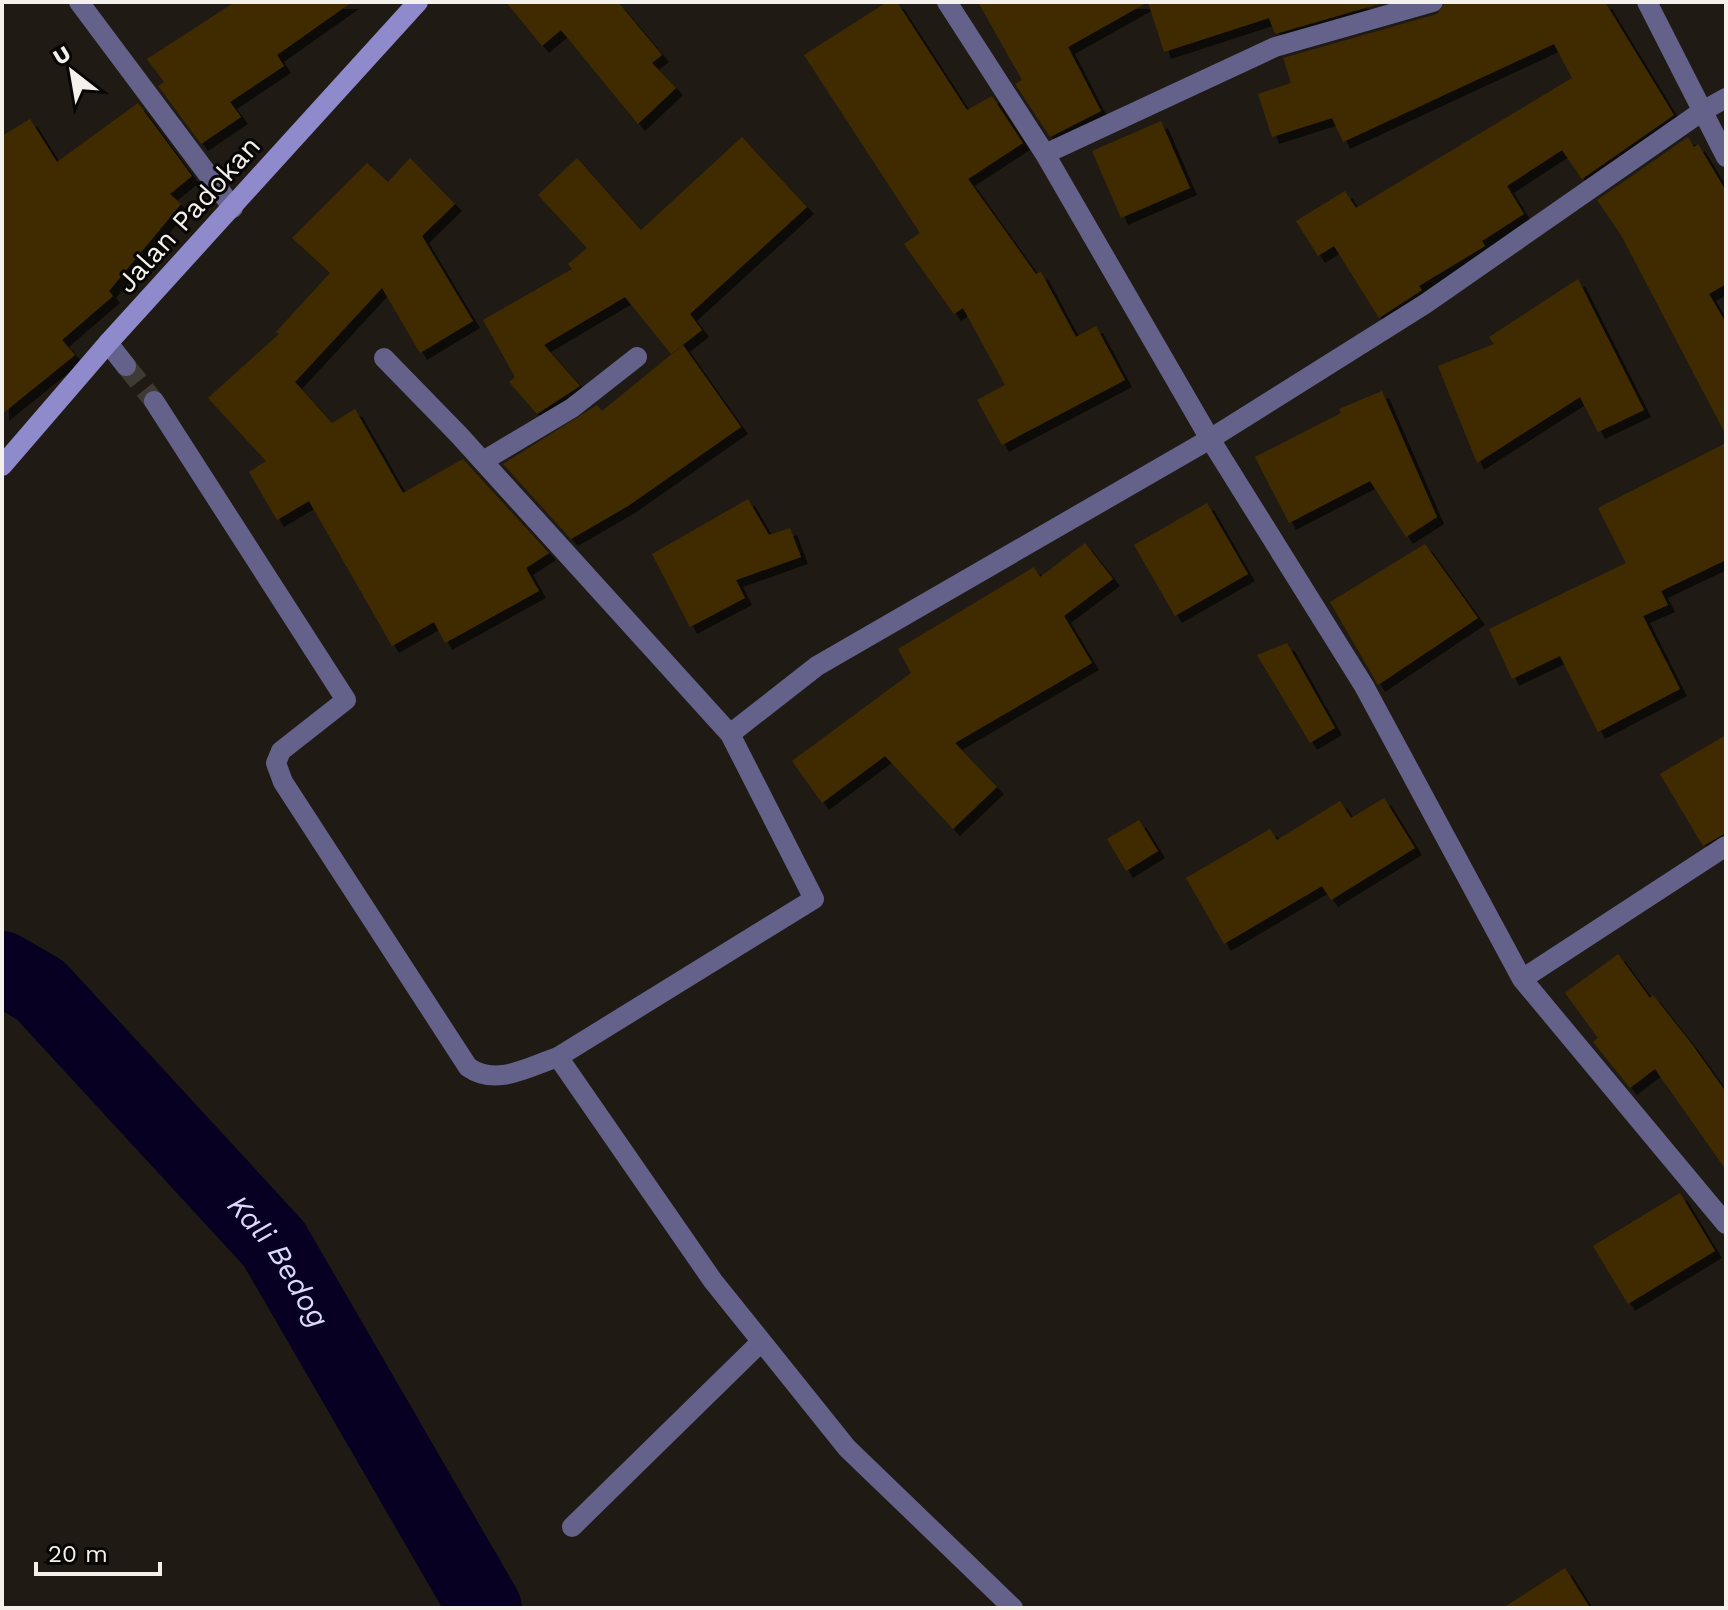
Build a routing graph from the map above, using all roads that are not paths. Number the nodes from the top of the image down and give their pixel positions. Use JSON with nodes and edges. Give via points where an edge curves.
{"nodes":[{"id":1,"x":79,"y":2,"type":"edge"},
{"id":2,"x":418,"y":2,"type":"edge"},
{"id":3,"x":947,"y":2,"type":"edge"},
{"id":4,"x":1433,"y":2,"type":"edge"},
{"id":5,"x":1647,"y":2,"type":"edge"},
{"id":6,"x":1726,"y":98,"type":"edge"},
{"id":7,"x":1701,"y":112,"type":"junction"},
{"id":8,"x":1045,"y":154,"type":"junction"},
{"id":9,"x":1726,"y":157,"type":"edge"},
{"id":10,"x":233,"y":208,"type":"junction"},
{"id":11,"x":108,"y":343,"type":"junction"},
{"id":12,"x":637,"y":357,"type":"dead end"},
{"id":13,"x":384,"y":358,"type":"dead end"},
{"id":14,"x":126,"y":366,"type":"tunnel mouth"},
{"id":15,"x":154,"y":401,"type":"tunnel mouth"},
{"id":16,"x":1210,"y":439,"type":"junction"},
{"id":17,"x":483,"y":461,"type":"junction"},
{"id":18,"x":2,"y":466,"type":"edge"},
{"id":19,"x":730,"y":734,"type":"junction"},
{"id":20,"x":1726,"y":846,"type":"edge"},
{"id":21,"x":1522,"y":979,"type":"junction"},
{"id":22,"x":558,"y":1057,"type":"junction"},
{"id":23,"x":1726,"y":1224,"type":"edge"},
{"id":24,"x":761,"y":1342,"type":"junction"},
{"id":25,"x":572,"y":1527,"type":"dead end"},
{"id":26,"x":1013,"y":1608,"type":"edge"}],
"edges":[{"from":1,"to":10,"type":"street"},
{"from":2,"to":10,"type":"main road","name":"Jalan Padokan"},
{"from":3,"to":8,"type":"street"},
{"from":4,"to":8,"type":"street","via":[[1275,47]]},
{"from":5,"to":7,"type":"street"},
{"from":6,"to":7,"type":"street"},
{"from":7,"to":9,"type":"street"},
{"from":7,"to":16,"type":"street","via":[[1425,304]]},
{"from":8,"to":16,"type":"street"},
{"from":10,"to":11,"type":"main road","name":"Jalan Padokan"},
{"from":11,"to":14,"type":"street"},
{"from":11,"to":18,"type":"main road","name":"Jalan Padokan"},
{"from":12,"to":17,"type":"street","via":[[572,408]]},
{"from":13,"to":17,"type":"street"},
{"from":15,"to":22,"type":"street","via":[[346,700],[281,751],[276,763],[283,782],[468,1067],[494,1078]]},
{"from":16,"to":19,"type":"street","via":[[817,666]]},
{"from":16,"to":21,"type":"street","via":[[1364,686]]},
{"from":17,"to":19,"type":"street"},
{"from":19,"to":22,"type":"street","via":[[814,899]]},
{"from":20,"to":21,"type":"street"},
{"from":21,"to":23,"type":"street"},
{"from":22,"to":24,"type":"street"},
{"from":24,"to":25,"type":"street"},
{"from":24,"to":26,"type":"street","via":[[847,1448]]}]}
